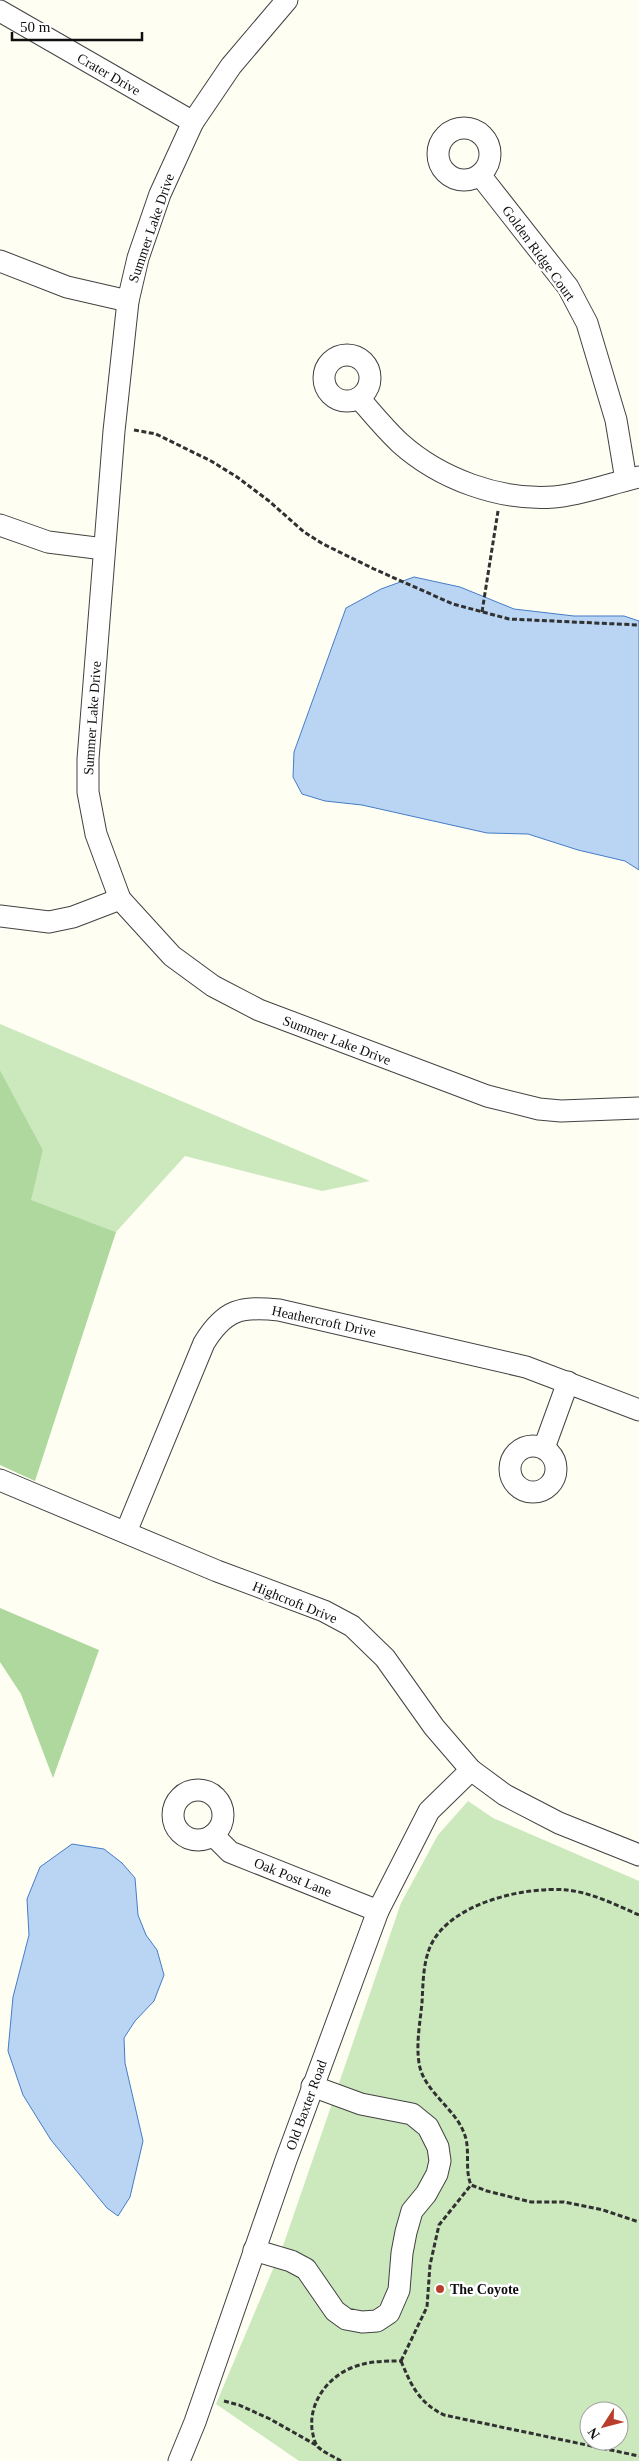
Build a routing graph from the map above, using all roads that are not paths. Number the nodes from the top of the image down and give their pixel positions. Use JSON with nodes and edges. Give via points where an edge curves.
{"nodes":[{"id":1,"x":287,"y":0,"type":"edge"},
{"id":2,"x":0,"y":11,"type":"edge"},
{"id":3,"x":193,"y":122,"type":"junction"},
{"id":4,"x":480,"y":175,"type":"dead end"},
{"id":5,"x":0,"y":261,"type":"edge"},
{"id":6,"x":128,"y":301,"type":"junction"},
{"id":7,"x":359,"y":398,"type":"dead end"},
{"id":8,"x":633,"y":479,"type":"edge"},
{"id":9,"x":0,"y":525,"type":"edge"},
{"id":10,"x":104,"y":549,"type":"junction"},
{"id":11,"x":120,"y":899,"type":"junction"},
{"id":12,"x":0,"y":916,"type":"edge"},
{"id":13,"x":639,"y":1108,"type":"edge"},
{"id":14,"x":568,"y":1382,"type":"junction"},
{"id":15,"x":639,"y":1410,"type":"edge"},
{"id":16,"x":544,"y":1448,"type":"dead end"},
{"id":17,"x":0,"y":1480,"type":"edge"},
{"id":18,"x":126,"y":1532,"type":"junction"},
{"id":19,"x":471,"y":1770,"type":"junction"},
{"id":20,"x":213,"y":1835,"type":"dead end"},
{"id":21,"x":639,"y":1855,"type":"edge"},
{"id":22,"x":378,"y":1911,"type":"junction"},
{"id":23,"x":312,"y":2086,"type":"junction"},
{"id":24,"x":254,"y":2250,"type":"junction"},
{"id":25,"x":179,"y":2461,"type":"edge"}],
"edges":[{"from":1,"to":3,"type":"street","name":"Summer Lake Drive","via":[[231,66]]},
{"from":2,"to":3,"type":"street","name":"Crater Drive"},
{"from":3,"to":6,"type":"street","name":"Summer Lake Drive","via":[[160,194],[138,258]]},
{"from":4,"to":8,"type":"street","name":"Golden Ridge Court","via":[[568,287],[587,323]]},
{"from":5,"to":6,"type":"street","via":[[67,287]]},
{"from":6,"to":10,"type":"street","name":"Summer Lake Drive"},
{"from":7,"to":8,"type":"street","via":[[400,443],[421,459],[440,471],[494,492],[520,498],[556,497]]},
{"from":9,"to":10,"type":"street","via":[[48,542]]},
{"from":10,"to":11,"type":"street","name":"Summer Lake Drive","via":[[88,792],[96,834]]},
{"from":11,"to":12,"type":"street","via":[[50,922]]},
{"from":11,"to":13,"type":"street","name":"Summer Lake Drive","via":[[172,956],[213,986],[259,1010],[515,1104],[561,1111]]},
{"from":14,"to":15,"type":"street","name":"Heathercroft Drive"},
{"from":14,"to":16,"type":"street"},
{"from":14,"to":18,"type":"street","name":"Heathercroft Drive","via":[[526,1367],[279,1310],[250,1307],[233,1311],[214,1327],[204,1343]]},
{"from":17,"to":18,"type":"street","name":"Highcroft Drive"},
{"from":18,"to":19,"type":"street","name":"Highcroft Drive","via":[[217,1571],[324,1611],[352,1626],[385,1658],[434,1727]]},
{"from":19,"to":21,"type":"street","name":"Highcroft Drive","via":[[505,1795],[559,1823]]},
{"from":19,"to":22,"type":"street","name":"Old Baxter Road","via":[[429,1811]]},
{"from":20,"to":22,"type":"street","name":"Oak Post Lane","via":[[230,1852]]},
{"from":22,"to":23,"type":"street","name":"Old Baxter Road"},
{"from":23,"to":24,"type":"street","name":"Old Baxter Road"},
{"from":23,"to":24,"type":"street","via":[[361,2104],[412,2114],[428,2127],[438,2147],[440,2161],[437,2174],[412,2211],[406,2232],[399,2290],[389,2313],[377,2320],[346,2319],[334,2311],[306,2269]]},
{"from":24,"to":25,"type":"street","name":"Old Baxter Road"}]}
